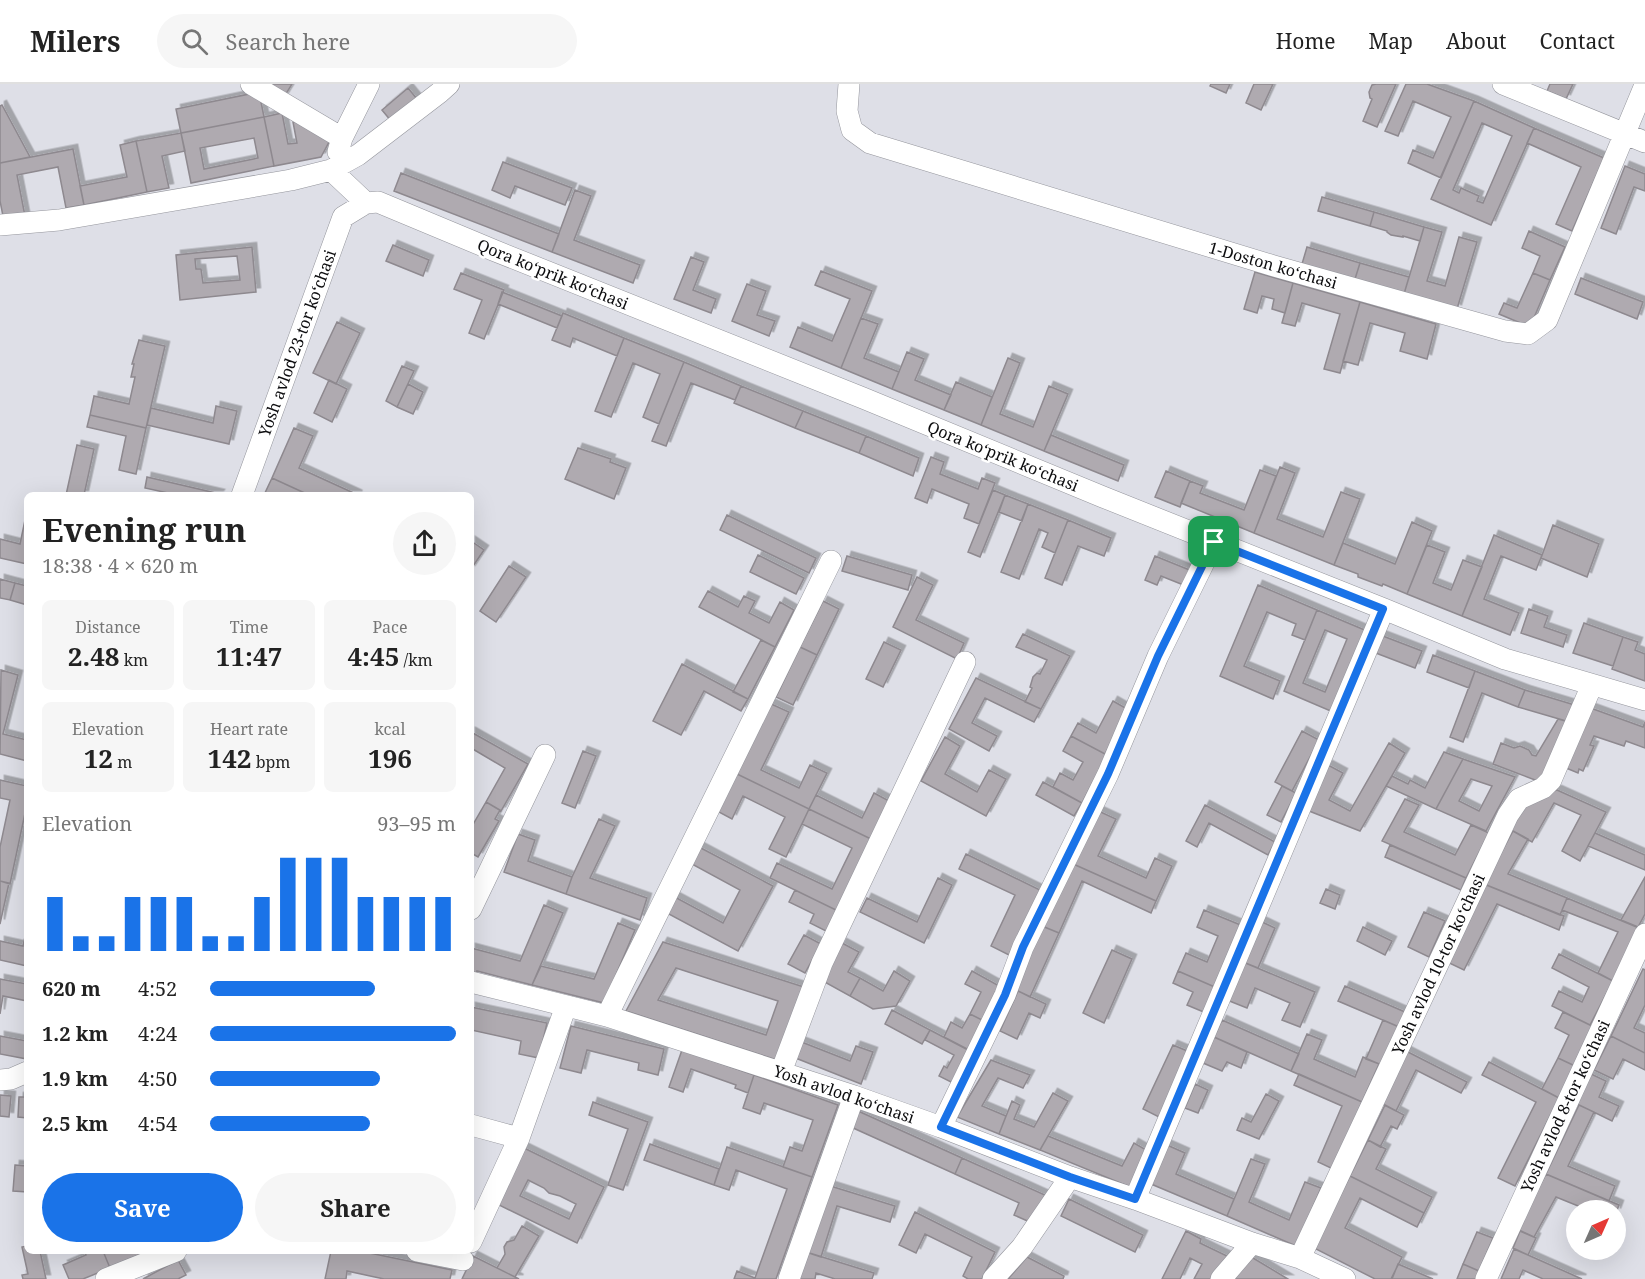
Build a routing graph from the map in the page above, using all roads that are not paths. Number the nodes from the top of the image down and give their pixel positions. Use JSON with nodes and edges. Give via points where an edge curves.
{"nodes":[{"id":1,"x":250,"y":84,"type":"edge"},
{"id":2,"x":369,"y":84,"type":"edge"},
{"id":3,"x":449,"y":84,"type":"edge"},
{"id":4,"x":849,"y":84,"type":"edge"},
{"id":5,"x":1503,"y":84,"type":"edge"},
{"id":6,"x":1645,"y":85,"type":"edge"},
{"id":7,"x":1624,"y":134,"type":"junction"},
{"id":8,"x":342,"y":138,"type":"junction"},
{"id":9,"x":1645,"y":142,"type":"edge"},
{"id":10,"x":346,"y":183,"type":"junction"},
{"id":11,"x":0,"y":225,"type":"edge"},
{"id":12,"x":243,"y":492,"type":"edge"},
{"id":13,"x":1214,"y":542,"type":"junction"},
{"id":14,"x":831,"y":561,"type":"dead end"},
{"id":15,"x":1383,"y":609,"type":"junction"},
{"id":16,"x":965,"y":662,"type":"dead end"},
{"id":17,"x":1592,"y":685,"type":"junction"},
{"id":18,"x":1645,"y":700,"type":"edge"},
{"id":19,"x":545,"y":755,"type":"dead end"},
{"id":20,"x":474,"y":903,"type":"edge"},
{"id":21,"x":1645,"y":934,"type":"edge"},
{"id":22,"x":474,"y":983,"type":"edge"},
{"id":23,"x":566,"y":1006,"type":"junction"},
{"id":24,"x":607,"y":1016,"type":"junction"},
{"id":25,"x":781,"y":1072,"type":"junction"},
{"id":26,"x":24,"y":1073,"type":"edge"},
{"id":27,"x":0,"y":1080,"type":"edge"},
{"id":28,"x":854,"y":1096,"type":"junction"},
{"id":29,"x":474,"y":1126,"type":"edge"},
{"id":30,"x":941,"y":1127,"type":"junction"},
{"id":31,"x":519,"y":1138,"type":"junction"},
{"id":32,"x":1070,"y":1177,"type":"junction"},
{"id":33,"x":1135,"y":1199,"type":"junction"},
{"id":34,"x":474,"y":1236,"type":"edge"},
{"id":35,"x":1252,"y":1243,"type":"junction"},
{"id":36,"x":168,"y":1254,"type":"edge"},
{"id":37,"x":437,"y":1254,"type":"edge"},
{"id":38,"x":464,"y":1258,"type":"edge"},
{"id":39,"x":1300,"y":1258,"type":"junction"},
{"id":40,"x":106,"y":1279,"type":"edge"},
{"id":41,"x":789,"y":1279,"type":"edge"},
{"id":42,"x":993,"y":1279,"type":"edge"},
{"id":43,"x":1221,"y":1279,"type":"edge"},
{"id":44,"x":1345,"y":1279,"type":"edge"},
{"id":45,"x":1486,"y":1279,"type":"edge"}],
"edges":[{"from":1,"to":8,"type":"street"},
{"from":2,"to":8,"type":"street"},
{"from":3,"to":10,"type":"street","via":[[358,155]]},
{"from":4,"to":7,"type":"street","name":"1-Doston koʻchasi","via":[[847,111],[852,130],[870,143],[1274,266],[1528,334],[1548,320]]},
{"from":5,"to":7,"type":"street"},
{"from":6,"to":7,"type":"street","name":"1-Doston koʻchasi"},
{"from":7,"to":9,"type":"street"},
{"from":8,"to":10,"type":"street"},
{"from":10,"to":11,"type":"street","via":[[291,180],[60,220]]},
{"from":10,"to":12,"type":"street","name":"Yosh avlod 23-tor koʻchasi","via":[[343,217]]},
{"from":10,"to":13,"type":"street","name":"Qora koʻprik koʻchasi","via":[[378,202]]},
{"from":13,"to":15,"type":"street","name":"Qora koʻprik koʻchasi"},
{"from":13,"to":30,"type":"street"},
{"from":14,"to":24,"type":"street"},
{"from":15,"to":17,"type":"street","name":"Qora koʻprik koʻchasi","via":[[1505,659]]},
{"from":15,"to":33,"type":"street"},
{"from":16,"to":25,"type":"street","via":[[822,963]]},
{"from":17,"to":18,"type":"street","name":"Qora koʻprik koʻchasi"},
{"from":17,"to":39,"type":"street","name":"Yosh avlod 10-tor koʻchasi","via":[[1551,780],[1519,799],[1508,815]]},
{"from":19,"to":20,"type":"street"},
{"from":21,"to":45,"type":"street","name":"Yosh avlod 8-tor koʻchasi"},
{"from":22,"to":23,"type":"street","name":"Yosh avlod koʻchasi"},
{"from":23,"to":24,"type":"street","name":"Yosh avlod koʻchasi"},
{"from":23,"to":31,"type":"street"},
{"from":24,"to":25,"type":"street","name":"Yosh avlod koʻchasi"},
{"from":25,"to":28,"type":"street","name":"Yosh avlod koʻchasi"},
{"from":26,"to":27,"type":"street"},
{"from":28,"to":30,"type":"street","name":"Yosh avlod koʻchasi"},
{"from":28,"to":41,"type":"street"},
{"from":29,"to":31,"type":"street"},
{"from":30,"to":32,"type":"street","name":"Yosh avlod koʻchasi"},
{"from":31,"to":34,"type":"street"},
{"from":32,"to":33,"type":"street","name":"Yosh avlod koʻchasi"},
{"from":32,"to":42,"type":"street","via":[[1022,1247]]},
{"from":33,"to":35,"type":"street","name":"Yosh avlod koʻchasi"},
{"from":35,"to":39,"type":"street","name":"Yosh avlod koʻchasi"},
{"from":35,"to":43,"type":"street"},
{"from":36,"to":40,"type":"street"},
{"from":37,"to":38,"type":"street"},
{"from":39,"to":44,"type":"street","name":"Yosh avlod koʻchasi"}]}
